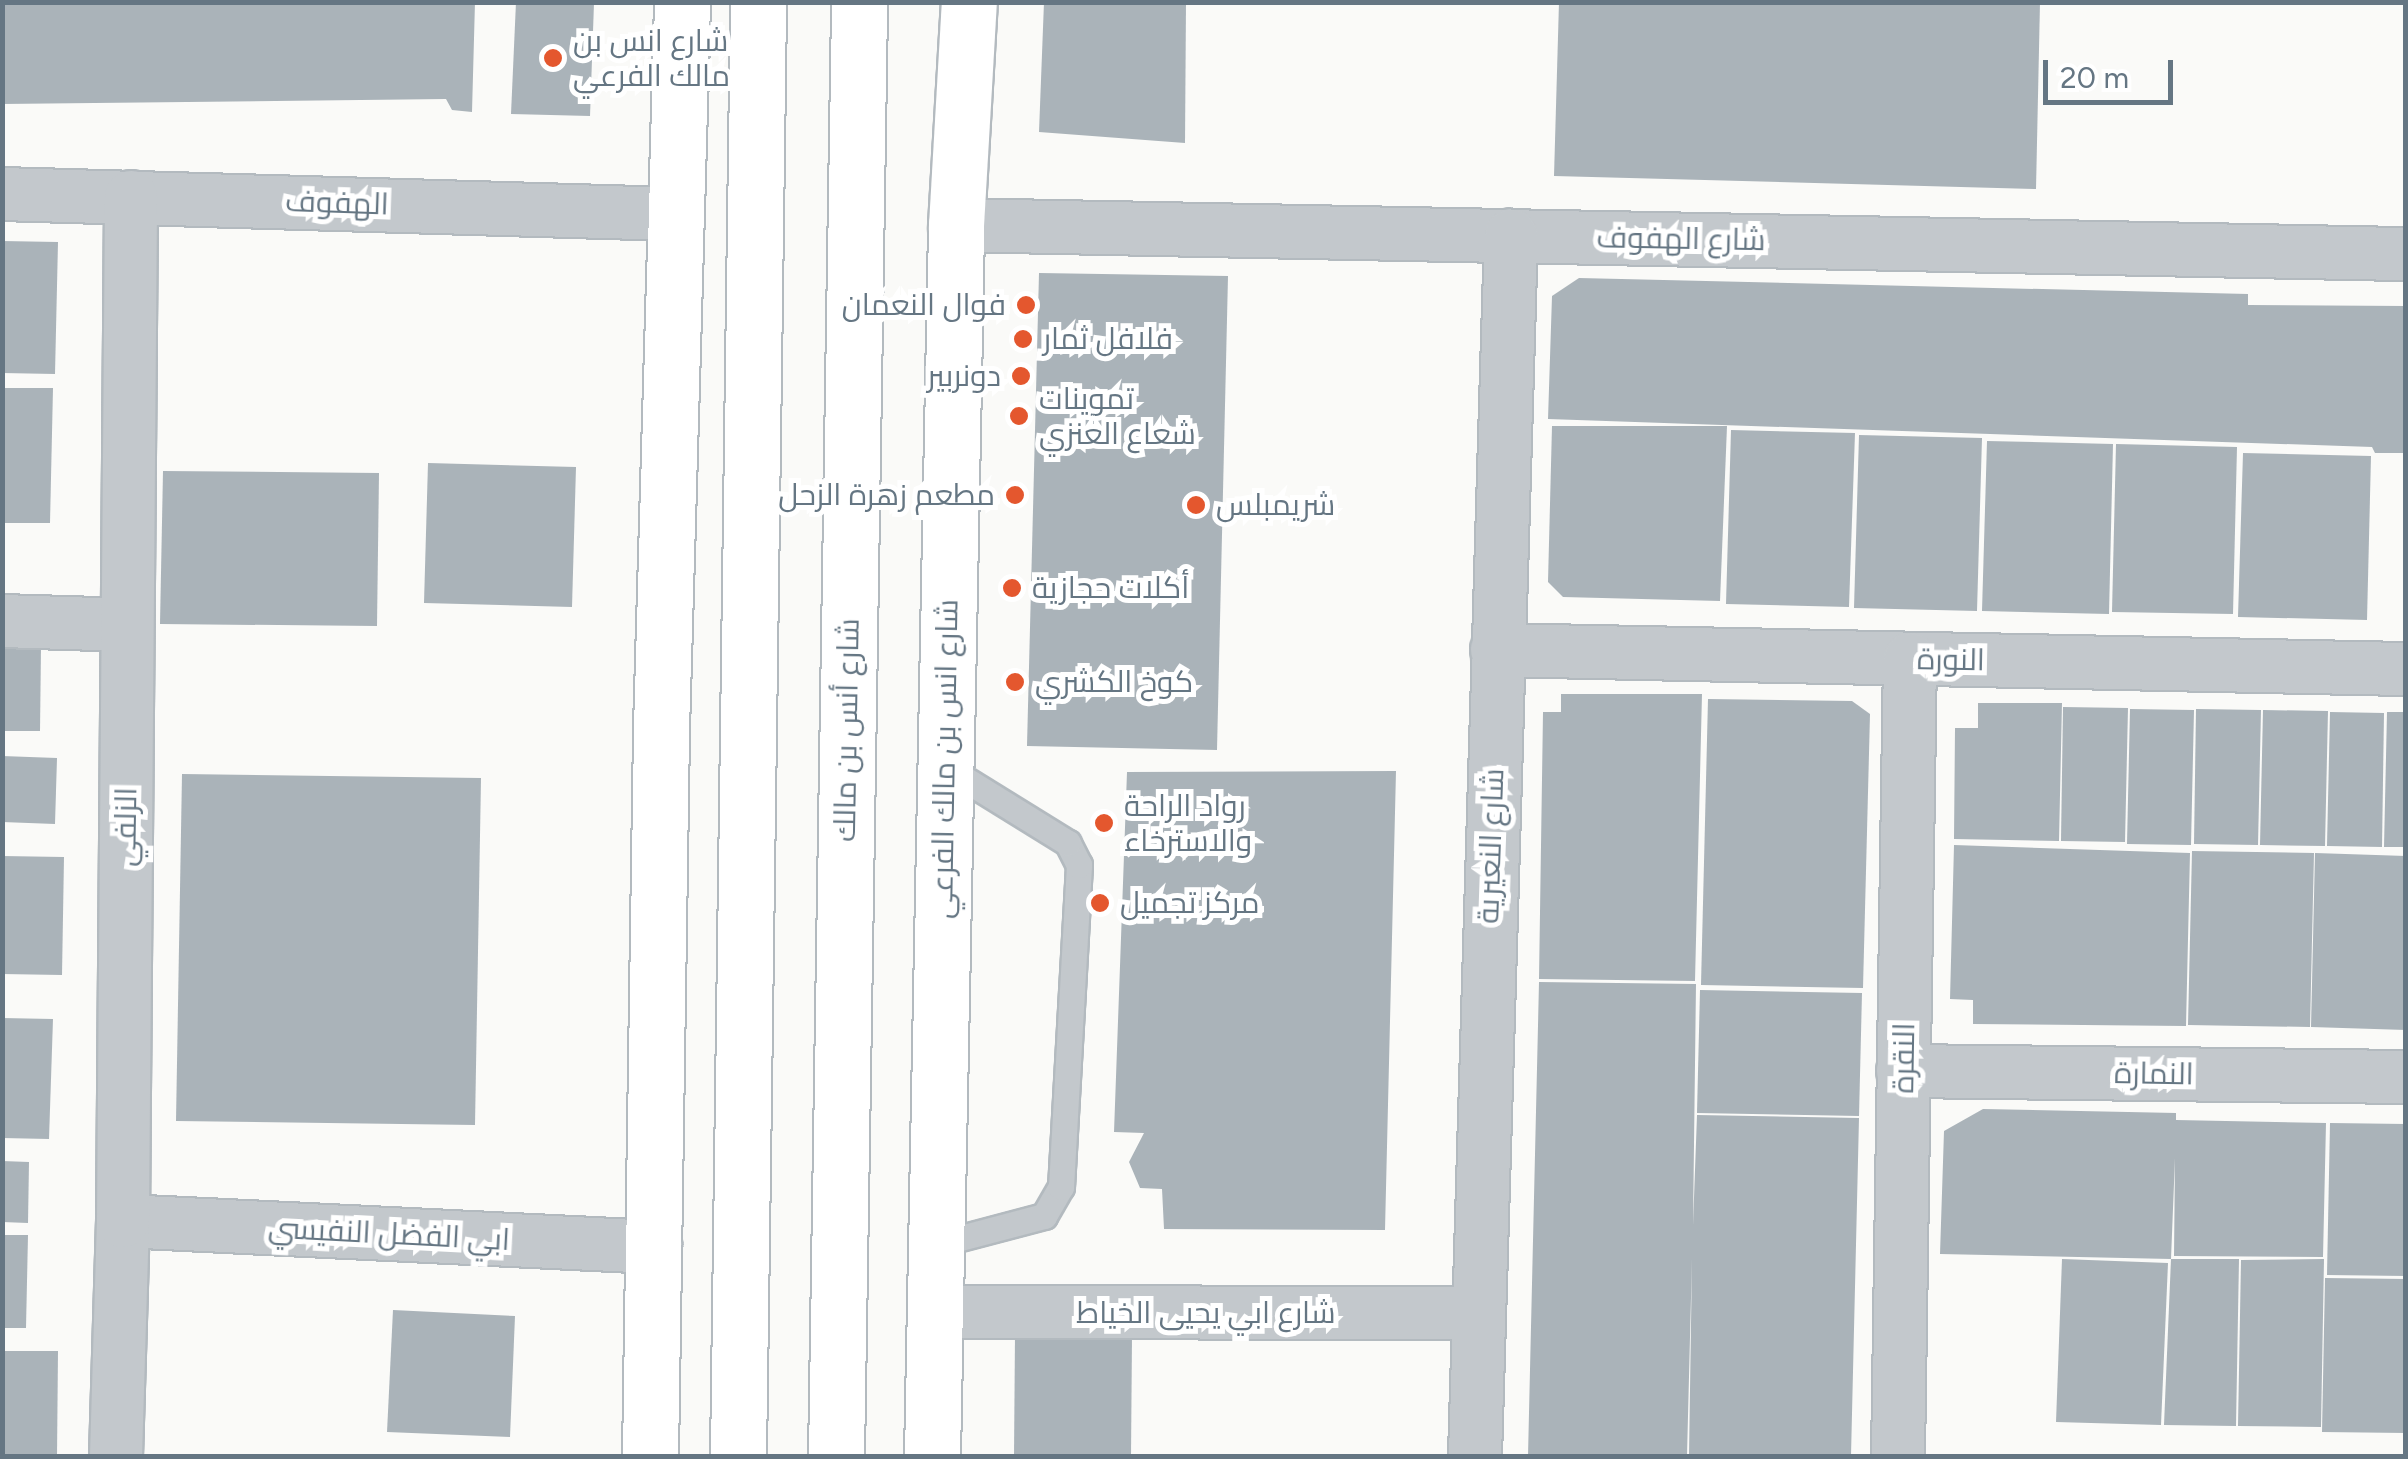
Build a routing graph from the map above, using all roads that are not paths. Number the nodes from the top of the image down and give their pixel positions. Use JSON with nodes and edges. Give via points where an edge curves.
{"nodes":[{"id":1,"x":669,"y":2,"type":"edge"},
{"id":2,"x":682,"y":2,"type":"edge"},
{"id":3,"x":698,"y":2,"type":"edge"},
{"id":4,"x":758,"y":2,"type":"edge"},
{"id":5,"x":859,"y":2,"type":"edge"},
{"id":6,"x":934,"y":2,"type":"edge"},
{"id":7,"x":970,"y":2,"type":"edge"},
{"id":8,"x":679,"y":113,"type":"junction"},
{"id":9,"x":958,"y":147,"type":"junction"},
{"id":10,"x":2,"y":194,"type":"edge"},
{"id":11,"x":131,"y":197,"type":"junction"},
{"id":12,"x":672,"y":214,"type":"junction"},
{"id":13,"x":956,"y":224,"type":"junction"},
{"id":14,"x":1512,"y":236,"type":"junction"},
{"id":15,"x":2406,"y":254,"type":"edge"},
{"id":16,"x":2,"y":621,"type":"edge"},
{"id":17,"x":127,"y":624,"type":"junction"},
{"id":18,"x":1497,"y":650,"type":"junction"},
{"id":19,"x":1910,"y":659,"type":"junction"},
{"id":20,"x":2406,"y":670,"type":"edge"},
{"id":21,"x":945,"y":767,"type":"junction"},
{"id":22,"x":1904,"y":1071,"type":"junction"},
{"id":23,"x":2406,"y":1076,"type":"edge"},
{"id":24,"x":123,"y":1221,"type":"junction"},
{"id":25,"x":934,"y":1244,"type":"junction"},
{"id":26,"x":655,"y":1247,"type":"junction"},
{"id":27,"x":934,"y":1312,"type":"junction"},
{"id":28,"x":1478,"y":1313,"type":"junction"},
{"id":29,"x":116,"y":1456,"type":"edge"},
{"id":30,"x":650,"y":1456,"type":"edge"},
{"id":31,"x":738,"y":1456,"type":"edge"},
{"id":32,"x":836,"y":1456,"type":"edge"},
{"id":33,"x":932,"y":1456,"type":"edge"},
{"id":34,"x":1475,"y":1456,"type":"edge"},
{"id":35,"x":1898,"y":1456,"type":"edge"}],
"edges":[{"from":1,"to":8,"type":"street"},
{"from":2,"to":8,"type":"street"},
{"from":3,"to":8,"type":"street"},
{"from":4,"to":31,"type":"street"},
{"from":5,"to":32,"type":"street","name":"شارع أنس بن مالك"},
{"from":6,"to":9,"type":"street"},
{"from":7,"to":9,"type":"street","name":"شارع انس بن مالك الفرعي"},
{"from":8,"to":12,"type":"street"},
{"from":9,"to":13,"type":"street","name":"شارع انس بن مالك الفرعي"},
{"from":10,"to":11,"type":"street","name":"الهفوف"},
{"from":11,"to":12,"type":"street","name":"الهفوف"},
{"from":11,"to":17,"type":"street","name":"الزلفي"},
{"from":12,"to":26,"type":"street"},
{"from":13,"to":14,"type":"street","name":"شارع الهفوف"},
{"from":13,"to":21,"type":"street","name":"شارع انس بن مالك الفرعي"},
{"from":14,"to":15,"type":"street","name":"شارع الهفوف"},
{"from":14,"to":18,"type":"street","name":"شارع النعيرية"},
{"from":16,"to":17,"type":"street"},
{"from":17,"to":24,"type":"street","name":"الزلفي"},
{"from":18,"to":19,"type":"street","name":"النورة"},
{"from":18,"to":28,"type":"street","name":"شارع النعيرية"},
{"from":19,"to":20,"type":"street","name":"النورة"},
{"from":19,"to":22,"type":"street","name":"النقرة"},
{"from":21,"to":25,"type":"street","name":"شارع انس بن مالك الفرعي"},
{"from":21,"to":25,"type":"lane","via":[[1068,843],[1079,865],[1061,1187],[1044,1216]]},
{"from":22,"to":23,"type":"street","name":"النمارة"},
{"from":22,"to":35,"type":"street","name":"النقرة"},
{"from":24,"to":26,"type":"street","name":"ابي الفضل النفيسي"},
{"from":24,"to":29,"type":"street","name":"الزلفي"},
{"from":25,"to":27,"type":"street","name":"شارع انس بن مالك الفرعي"},
{"from":26,"to":30,"type":"street"},
{"from":27,"to":28,"type":"street","name":"شارع ابي يحيى الخياط"},
{"from":27,"to":33,"type":"street","name":"شارع انس بن مالك الفرعي"},
{"from":28,"to":34,"type":"street","name":"شارع النعيرية"}]}
